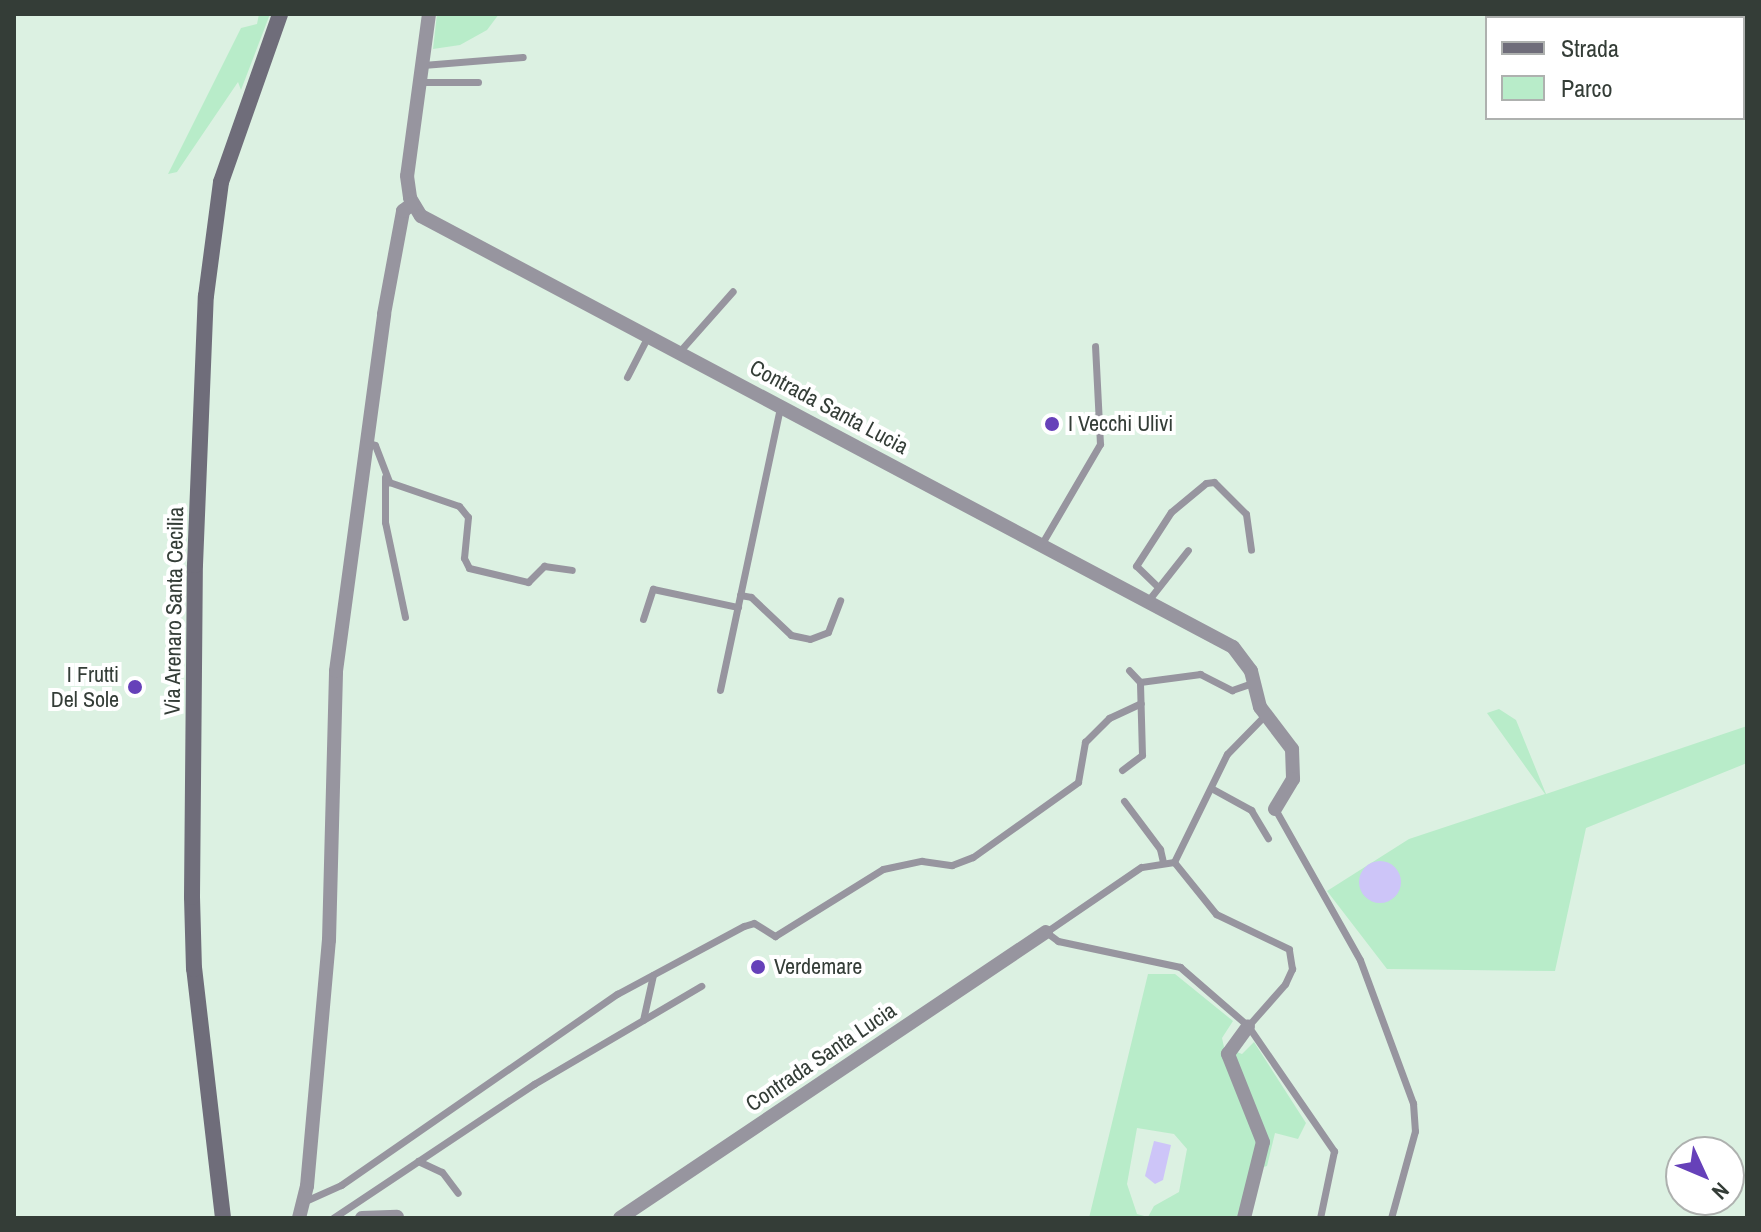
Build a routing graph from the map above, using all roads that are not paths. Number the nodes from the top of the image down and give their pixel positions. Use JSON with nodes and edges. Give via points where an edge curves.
{"nodes":[{"id":1,"x":280,"y":14,"type":"edge"},
{"id":2,"x":429,"y":14,"type":"edge"},
{"id":3,"x":523,"y":57,"type":"dead end"},
{"id":4,"x":423,"y":65,"type":"junction"},
{"id":5,"x":420,"y":82,"type":"junction"},
{"id":6,"x":478,"y":82,"type":"dead end"},
{"id":7,"x":412,"y":204,"type":"junction"},
{"id":8,"x":733,"y":291,"type":"dead end"},
{"id":9,"x":648,"y":336,"type":"junction"},
{"id":10,"x":1095,"y":346,"type":"dead end"},
{"id":11,"x":679,"y":352,"type":"junction"},
{"id":12,"x":627,"y":377,"type":"dead end"},
{"id":13,"x":781,"y":405,"type":"junction"},
{"id":14,"x":369,"y":443,"type":"junction"},
{"id":15,"x":385,"y":477,"type":"junction"},
{"id":16,"x":1041,"y":545,"type":"junction"},
{"id":17,"x":1188,"y":550,"type":"dead end"},
{"id":18,"x":1251,"y":550,"type":"dead end"},
{"id":19,"x":572,"y":570,"type":"dead end"},
{"id":20,"x":1157,"y":586,"type":"junction"},
{"id":21,"x":740,"y":595,"type":"junction"},
{"id":22,"x":840,"y":600,"type":"dead end"},
{"id":23,"x":1147,"y":602,"type":"junction"},
{"id":24,"x":738,"y":607,"type":"junction"},
{"id":25,"x":405,"y":617,"type":"dead end"},
{"id":26,"x":643,"y":619,"type":"dead end"},
{"id":27,"x":1129,"y":670,"type":"dead end"},
{"id":28,"x":1140,"y":682,"type":"junction"},
{"id":29,"x":1252,"y":683,"type":"junction"},
{"id":30,"x":720,"y":690,"type":"dead end"},
{"id":31,"x":1141,"y":703,"type":"junction"},
{"id":32,"x":1265,"y":715,"type":"junction"},
{"id":33,"x":1122,"y":770,"type":"dead end"},
{"id":34,"x":1211,"y":788,"type":"junction"},
{"id":35,"x":1124,"y":801,"type":"dead end"},
{"id":36,"x":1275,"y":809,"type":"joint"},
{"id":37,"x":1268,"y":838,"type":"dead end"},
{"id":38,"x":1163,"y":862,"type":"junction"},
{"id":39,"x":1174,"y":862,"type":"junction"},
{"id":40,"x":1046,"y":932,"type":"junction"},
{"id":41,"x":653,"y":975,"type":"junction"},
{"id":42,"x":701,"y":986,"type":"dead end"},
{"id":43,"x":643,"y":1020,"type":"junction"},
{"id":44,"x":1248,"y":1026,"type":"junction"},
{"id":45,"x":418,"y":1161,"type":"junction"},
{"id":46,"x":458,"y":1193,"type":"dead end"},
{"id":47,"x":303,"y":1202,"type":"junction"},
{"id":48,"x":397,"y":1217,"type":"edge"},
{"id":49,"x":223,"y":1218,"type":"edge"},
{"id":50,"x":299,"y":1218,"type":"edge"},
{"id":51,"x":333,"y":1218,"type":"edge"},
{"id":52,"x":362,"y":1218,"type":"edge"},
{"id":53,"x":620,"y":1218,"type":"edge"},
{"id":54,"x":1244,"y":1218,"type":"edge"},
{"id":55,"x":1320,"y":1218,"type":"edge"},
{"id":56,"x":1391,"y":1218,"type":"edge"}],
"edges":[{"from":1,"to":49,"type":"street","name":"Via Arenaro Santa Cecilia","via":[[221,182],[206,296],[195,565],[192,897],[194,969]]},
{"from":2,"to":4,"type":"street"},
{"from":3,"to":4,"type":"lane"},
{"from":4,"to":5,"type":"street"},
{"from":5,"to":6,"type":"lane"},
{"from":5,"to":7,"type":"street","via":[[407,176]]},
{"from":7,"to":9,"type":"street","name":"Contrada Santa Lucia","via":[[452,235]]},
{"from":7,"to":14,"type":"street","via":[[403,211],[384,314]]},
{"from":8,"to":11,"type":"lane"},
{"from":9,"to":11,"type":"street","name":"Contrada Santa Lucia"},
{"from":9,"to":12,"type":"lane"},
{"from":10,"to":16,"type":"lane","via":[[1100,444]]},
{"from":11,"to":13,"type":"street","name":"Contrada Santa Lucia"},
{"from":13,"to":16,"type":"street","name":"Contrada Santa Lucia"},
{"from":13,"to":21,"type":"lane"},
{"from":14,"to":15,"type":"lane","via":[[375,445]]},
{"from":14,"to":47,"type":"street","via":[[336,671],[335,849]]},
{"from":15,"to":19,"type":"lane","via":[[459,506],[468,517],[464,558],[480,574],[528,582],[544,566]]},
{"from":15,"to":25,"type":"lane","via":[[385,522]]},
{"from":16,"to":23,"type":"street","name":"Contrada Santa Lucia"},
{"from":17,"to":20,"type":"lane"},
{"from":18,"to":20,"type":"lane","via":[[1246,514],[1214,482],[1206,483],[1171,512],[1136,566]]},
{"from":20,"to":23,"type":"lane"},
{"from":21,"to":22,"type":"lane","via":[[751,597],[791,635],[810,639],[828,632]]},
{"from":21,"to":24,"type":"lane"},
{"from":23,"to":29,"type":"street","name":"Contrada Santa Lucia","via":[[1233,647],[1251,671]]},
{"from":24,"to":26,"type":"lane","via":[[653,589]]},
{"from":24,"to":30,"type":"lane"},
{"from":27,"to":28,"type":"lane"},
{"from":28,"to":29,"type":"lane","via":[[1200,674],[1232,690]]},
{"from":28,"to":31,"type":"lane"},
{"from":29,"to":32,"type":"street","name":"Contrada Santa Lucia"},
{"from":31,"to":33,"type":"lane","via":[[1142,755]]},
{"from":31,"to":41,"type":"lane","via":[[1109,718],[1085,742],[1078,782],[973,857],[952,865],[922,861],[883,869],[775,936],[754,923],[744,926]]},
{"from":32,"to":34,"type":"lane","via":[[1227,754]]},
{"from":32,"to":36,"type":"street","name":"Contrada Santa Lucia","via":[[1292,749],[1295,765]]},
{"from":34,"to":37,"type":"lane","via":[[1251,810]]},
{"from":34,"to":39,"type":"lane"},
{"from":35,"to":38,"type":"lane","via":[[1160,849]]},
{"from":36,"to":56,"type":"lane","via":[[1360,960],[1413,1103],[1415,1131]]},
{"from":38,"to":39,"type":"lane"},
{"from":38,"to":40,"type":"lane","via":[[1141,867]]},
{"from":39,"to":44,"type":"lane","via":[[1216,914],[1289,949],[1292,969],[1285,984]]},
{"from":40,"to":44,"type":"lane","via":[[1058,941],[1180,967]]},
{"from":40,"to":53,"type":"street","name":"Contrada Santa Lucia"},
{"from":41,"to":43,"type":"lane"},
{"from":41,"to":47,"type":"lane","via":[[584,1015],[341,1185]]},
{"from":42,"to":43,"type":"lane"},
{"from":43,"to":45,"type":"lane"},
{"from":44,"to":54,"type":"street","via":[[1228,1054],[1263,1142]]},
{"from":44,"to":55,"type":"lane","via":[[1334,1151]]},
{"from":45,"to":46,"type":"lane","via":[[442,1172]]},
{"from":45,"to":51,"type":"lane"},
{"from":47,"to":50,"type":"street"},
{"from":48,"to":52,"type":"street"}]}
